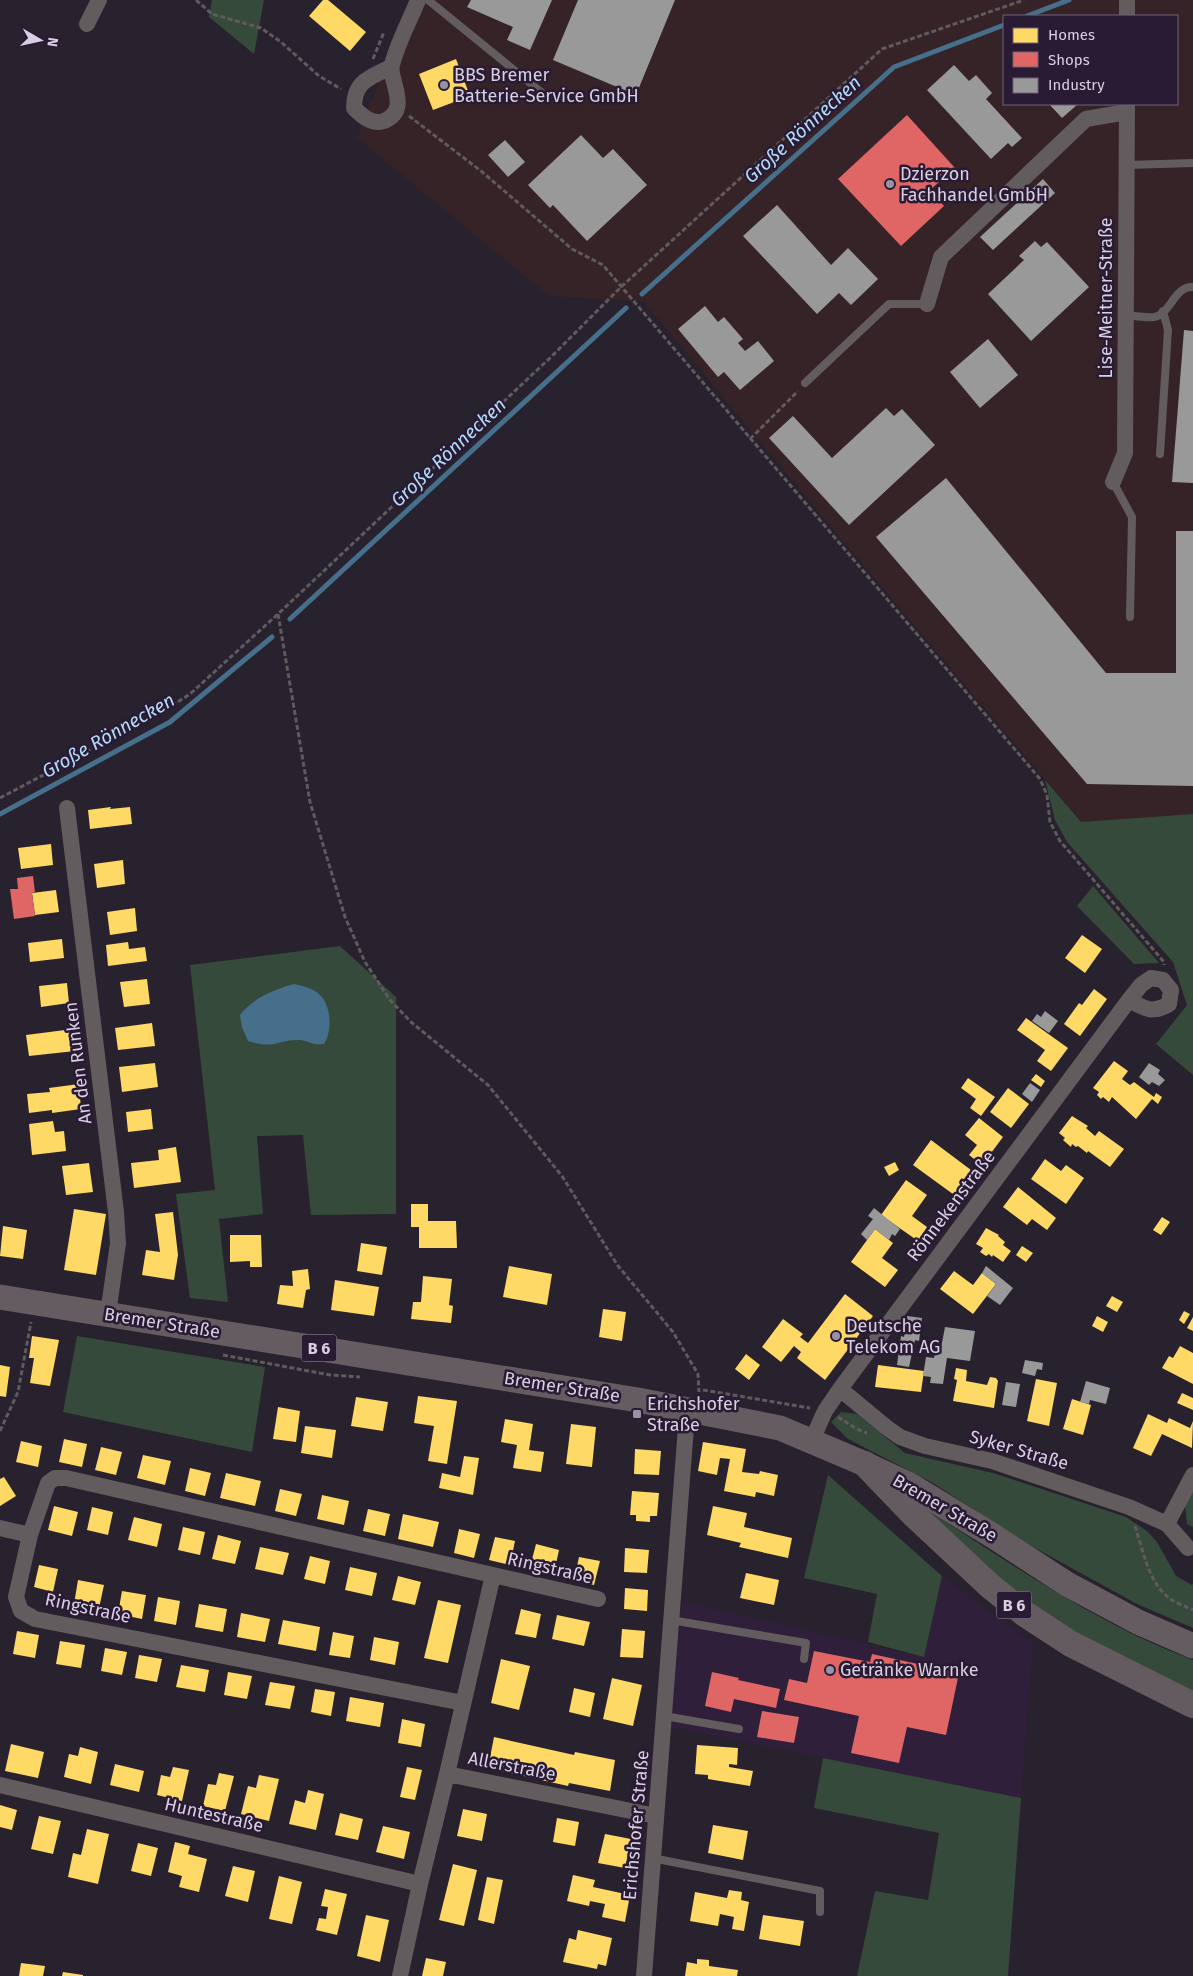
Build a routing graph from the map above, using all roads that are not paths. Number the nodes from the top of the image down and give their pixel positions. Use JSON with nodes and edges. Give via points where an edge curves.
{"nodes":[{"id":1,"x":99,"y":0,"type":"edge"},
{"id":2,"x":418,"y":0,"type":"edge"},
{"id":3,"x":428,"y":0,"type":"edge"},
{"id":4,"x":1127,"y":0,"type":"edge"},
{"id":5,"x":1127,"y":15,"type":"edge"},
{"id":6,"x":86,"y":24,"type":"dead end"},
{"id":7,"x":391,"y":67,"type":"junction"},
{"id":8,"x":546,"y":96,"type":"dead end"},
{"id":9,"x":1127,"y":108,"type":"edge"},
{"id":10,"x":1193,"y":164,"type":"edge"},
{"id":11,"x":1127,"y":165,"type":"junction"},
{"id":12,"x":1193,"y":287,"type":"edge"},
{"id":13,"x":927,"y":304,"type":"joint"},
{"id":14,"x":1163,"y":311,"type":"junction"},
{"id":15,"x":1126,"y":316,"type":"junction"},
{"id":16,"x":805,"y":383,"type":"road end"},
{"id":17,"x":1160,"y":454,"type":"dead end"},
{"id":18,"x":1113,"y":482,"type":"joint"},
{"id":19,"x":1130,"y":618,"type":"dead end"},
{"id":20,"x":67,"y":808,"type":"dead end"},
{"id":21,"x":1129,"y":1000,"type":"junction"},
{"id":22,"x":0,"y":1297,"type":"edge"},
{"id":23,"x":108,"y":1314,"type":"junction"},
{"id":24,"x":840,"y":1389,"type":"junction"},
{"id":25,"x":694,"y":1410,"type":"junction"},
{"id":26,"x":812,"y":1440,"type":"junction"},
{"id":27,"x":865,"y":1464,"type":"junction"},
{"id":28,"x":1193,"y":1476,"type":"edge"},
{"id":29,"x":1167,"y":1524,"type":"junction"},
{"id":30,"x":0,"y":1528,"type":"edge"},
{"id":31,"x":30,"y":1535,"type":"junction"},
{"id":32,"x":1188,"y":1548,"type":"dead end"},
{"id":33,"x":493,"y":1575,"type":"junction"},
{"id":34,"x":598,"y":1599,"type":"dead end"},
{"id":35,"x":671,"y":1620,"type":"junction"},
{"id":36,"x":1193,"y":1646,"type":"edge"},
{"id":37,"x":804,"y":1659,"type":"dead end"},
{"id":38,"x":463,"y":1703,"type":"junction"},
{"id":39,"x":1193,"y":1705,"type":"edge"},
{"id":40,"x":664,"y":1716,"type":"junction"},
{"id":41,"x":739,"y":1729,"type":"dead end"},
{"id":42,"x":447,"y":1774,"type":"junction"},
{"id":43,"x":0,"y":1785,"type":"edge"},
{"id":44,"x":656,"y":1816,"type":"junction"},
{"id":45,"x":652,"y":1858,"type":"junction"},
{"id":46,"x":420,"y":1884,"type":"junction"},
{"id":47,"x":820,"y":1912,"type":"dead end"},
{"id":48,"x":400,"y":1976,"type":"edge"},
{"id":49,"x":644,"y":1976,"type":"edge"}],
"edges":[{"from":1,"to":6,"type":"street"},
{"from":2,"to":7,"type":"street"},
{"from":3,"to":8,"type":"lane"},
{"from":4,"to":5,"type":"street"},
{"from":7,"to":7,"type":"street","via":[[397,89],[397,106],[389,119],[378,122],[363,118],[354,108],[354,94],[360,85]]},
{"from":9,"to":11,"type":"street","name":"Lise-Meitner-Straße"},
{"from":9,"to":13,"type":"street","name":"Lise-Meitner-Straße","via":[[1086,119],[941,257]]},
{"from":10,"to":11,"type":"lane"},
{"from":11,"to":15,"type":"street","name":"Lise-Meitner-Straße"},
{"from":12,"to":14,"type":"lane","via":[[1178,293]]},
{"from":13,"to":16,"type":"lane","via":[[889,304]]},
{"from":14,"to":15,"type":"lane","via":[[1155,317]]},
{"from":14,"to":17,"type":"lane","via":[[1168,330]]},
{"from":15,"to":18,"type":"street","name":"Lise-Meitner-Straße","via":[[1125,453]]},
{"from":18,"to":19,"type":"lane","via":[[1132,517]]},
{"from":20,"to":23,"type":"street","name":"An den Runken","via":[[116,1212],[118,1243]]},
{"from":21,"to":21,"type":"street","name":"Rönnekenstraße","via":[[1141,985],[1152,978],[1163,980],[1172,990],[1169,1004],[1158,1010],[1144,1008]]},
{"from":21,"to":24,"type":"street","name":"Rönnekenstraße"},
{"from":22,"to":23,"type":"main road","name":"Bremer Straße","number":"B 6"},
{"from":23,"to":25,"type":"main road","name":"Bremer Straße","number":"B 6"},
{"from":24,"to":26,"type":"street","name":"Rönnekenstraße","via":[[825,1411]]},
{"from":24,"to":29,"type":"street","name":"Syker Straße","via":[[900,1437],[925,1446],[992,1460],[1129,1507]]},
{"from":25,"to":26,"type":"main road","name":"Bremer Straße","number":"B 6","via":[[780,1428]]},
{"from":25,"to":35,"type":"street","name":"Erichshofer Straße","via":[[686,1427]]},
{"from":26,"to":27,"type":"main road","name":"Bremer Straße","number":"B 6"},
{"from":27,"to":36,"type":"main road","name":"Bremer Straße","number":"B 6","via":[[916,1489],[1067,1584],[1138,1622]]},
{"from":27,"to":39,"type":"highway","number":"B 6","via":[[983,1580],[1025,1614],[1070,1644]]},
{"from":28,"to":29,"type":"street"},
{"from":29,"to":32,"type":"street","name":"Syker Straße"},
{"from":30,"to":31,"type":"street"},
{"from":31,"to":33,"type":"street","name":"Ringstraße","via":[[48,1483],[55,1478],[66,1478]]},
{"from":31,"to":38,"type":"street","name":"Ringstraße","via":[[16,1598],[21,1611],[35,1619]]},
{"from":33,"to":34,"type":"street","name":"Ringstraße"},
{"from":33,"to":38,"type":"street","name":"Ringstraße"},
{"from":35,"to":37,"type":"lane","via":[[806,1643]]},
{"from":35,"to":40,"type":"street","name":"Erichshofer Straße"},
{"from":38,"to":42,"type":"street","name":"Ringstraße"},
{"from":40,"to":41,"type":"lane"},
{"from":40,"to":44,"type":"street","name":"Erichshofer Straße"},
{"from":42,"to":44,"type":"street","name":"Allerstraße"},
{"from":42,"to":46,"type":"street","name":"Allerstraße"},
{"from":43,"to":46,"type":"street","name":"Huntestraße"},
{"from":44,"to":45,"type":"street","name":"Erichshofer Straße"},
{"from":45,"to":47,"type":"lane","via":[[820,1891]]},
{"from":45,"to":49,"type":"street","name":"Erichshofer Straße"},
{"from":46,"to":48,"type":"street","name":"Allerstraße"}]}
